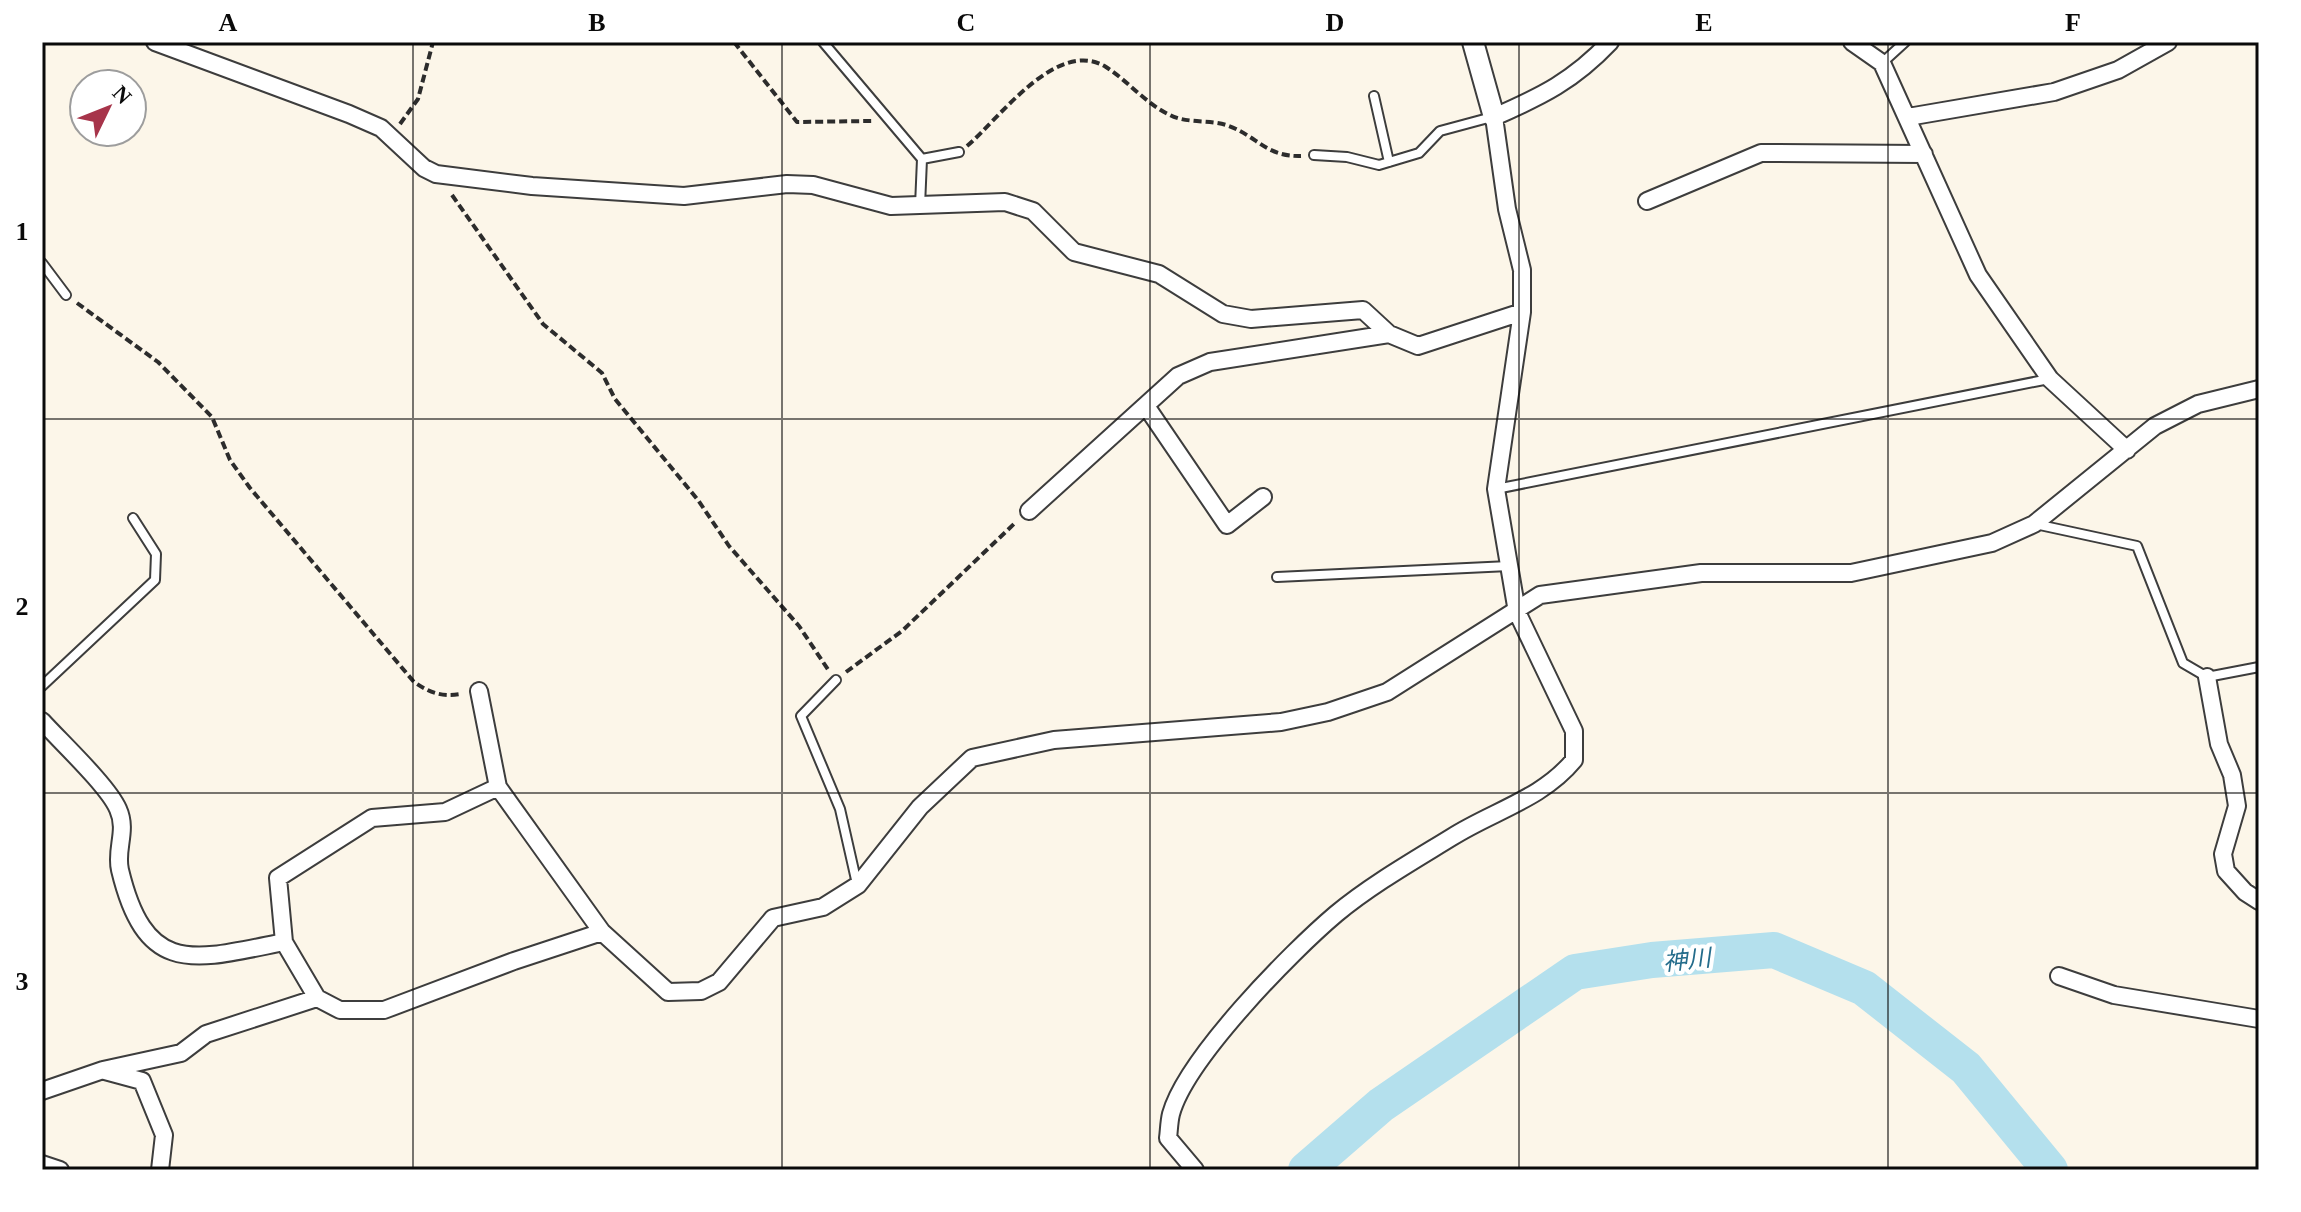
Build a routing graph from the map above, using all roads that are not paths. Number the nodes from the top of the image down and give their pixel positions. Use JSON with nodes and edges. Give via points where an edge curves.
{"nodes":[{"id":1,"x":155,"y":42,"type":"edge"},
{"id":2,"x":823,"y":42,"type":"edge"},
{"id":3,"x":1473,"y":42,"type":"edge"},
{"id":4,"x":1610,"y":42,"type":"edge"},
{"id":5,"x":1852,"y":42,"type":"edge"},
{"id":6,"x":1905,"y":42,"type":"edge"},
{"id":7,"x":2168,"y":42,"type":"edge"},
{"id":8,"x":1882,"y":63,"type":"junction"},
{"id":9,"x":1374,"y":96,"type":"dead end"},
{"id":10,"x":1494,"y":117,"type":"junction"},
{"id":11,"x":1908,"y":117,"type":"junction"},
{"id":12,"x":959,"y":152,"type":"road end"},
{"id":13,"x":1924,"y":154,"type":"junction"},
{"id":14,"x":1314,"y":155,"type":"road end"},
{"id":15,"x":922,"y":159,"type":"junction"},
{"id":16,"x":1389,"y":162,"type":"junction"},
{"id":17,"x":1647,"y":201,"type":"dead end"},
{"id":18,"x":920,"y":207,"type":"junction"},
{"id":19,"x":42,"y":263,"type":"edge"},
{"id":20,"x":66,"y":295,"type":"road end"},
{"id":21,"x":1522,"y":312,"type":"junction"},
{"id":22,"x":1389,"y":334,"type":"junction"},
{"id":23,"x":2050,"y":379,"type":"junction"},
{"id":24,"x":2259,"y":389,"type":"edge"},
{"id":25,"x":1146,"y":406,"type":"junction"},
{"id":26,"x":2127,"y":450,"type":"junction"},
{"id":27,"x":1496,"y":489,"type":"junction"},
{"id":28,"x":1263,"y":497,"type":"dead end"},
{"id":29,"x":1029,"y":511,"type":"road end"},
{"id":30,"x":133,"y":518,"type":"dead end"},
{"id":31,"x":2034,"y":524,"type":"junction"},
{"id":32,"x":1509,"y":566,"type":"junction"},
{"id":33,"x":1277,"y":577,"type":"dead end"},
{"id":34,"x":1517,"y":612,"type":"junction"},
{"id":35,"x":2259,"y":667,"type":"edge"},
{"id":36,"x":2207,"y":677,"type":"junction"},
{"id":37,"x":836,"y":680,"type":"road end"},
{"id":38,"x":42,"y":686,"type":"edge"},
{"id":39,"x":479,"y":691,"type":"road end"},
{"id":40,"x":42,"y":721,"type":"edge"},
{"id":41,"x":498,"y":787,"type":"junction"},
{"id":42,"x":858,"y":885,"type":"junction"},
{"id":43,"x":2259,"y":901,"type":"edge"},
{"id":44,"x":602,"y":932,"type":"junction"},
{"id":45,"x":284,"y":942,"type":"junction"},
{"id":46,"x":2059,"y":976,"type":"dead end"},
{"id":47,"x":317,"y":998,"type":"junction"},
{"id":48,"x":2259,"y":1019,"type":"edge"},
{"id":49,"x":103,"y":1070,"type":"junction"},
{"id":50,"x":42,"y":1091,"type":"edge"},
{"id":51,"x":42,"y":1164,"type":"edge"},
{"id":52,"x":60,"y":1170,"type":"edge"},
{"id":53,"x":160,"y":1170,"type":"edge"},
{"id":54,"x":1195,"y":1170,"type":"edge"}],
"edges":[{"from":1,"to":18,"type":"street","via":[[381,128],[436,174],[684,196],[813,185],[891,206]]},
{"from":2,"to":15,"type":"lane"},
{"from":3,"to":10,"type":"street"},
{"from":4,"to":10,"type":"street","via":[[1548,94]]},
{"from":5,"to":8,"type":"street"},
{"from":6,"to":8,"type":"lane"},
{"from":7,"to":11,"type":"street","via":[[2118,70],[2054,92]]},
{"from":8,"to":11,"type":"street"},
{"from":9,"to":16,"type":"lane"},
{"from":10,"to":16,"type":"lane","via":[[1440,131],[1419,153]]},
{"from":10,"to":21,"type":"street","via":[[1522,270]]},
{"from":11,"to":13,"type":"street"},
{"from":12,"to":15,"type":"lane"},
{"from":13,"to":17,"type":"street","via":[[1761,153]]},
{"from":13,"to":23,"type":"street","via":[[1978,275]]},
{"from":14,"to":16,"type":"lane"},
{"from":15,"to":18,"type":"lane"},
{"from":18,"to":22,"type":"street","via":[[1005,202],[1033,211],[1074,252],[1159,274],[1223,314],[1251,319],[1363,310]]},
{"from":19,"to":20,"type":"lane"},
{"from":21,"to":22,"type":"street","via":[[1418,346]]},
{"from":21,"to":27,"type":"street"},
{"from":22,"to":25,"type":"street","via":[[1210,362],[1178,376]]},
{"from":23,"to":26,"type":"street"},
{"from":23,"to":27,"type":"lane"},
{"from":24,"to":26,"type":"street","via":[[2198,404],[2155,426]]},
{"from":25,"to":28,"type":"street","via":[[1227,525]]},
{"from":25,"to":29,"type":"street"},
{"from":26,"to":31,"type":"street"},
{"from":27,"to":32,"type":"street"},
{"from":30,"to":38,"type":"lane","via":[[156,554],[155,580]]},
{"from":31,"to":34,"type":"street","via":[[1992,543],[1851,573],[1701,573],[1540,595]]},
{"from":31,"to":36,"type":"lane","via":[[2137,546],[2183,663]]},
{"from":32,"to":33,"type":"lane"},
{"from":32,"to":34,"type":"street"},
{"from":34,"to":42,"type":"street","via":[[1387,692],[1328,712],[1281,722],[1054,740],[972,758],[920,807]]},
{"from":34,"to":54,"type":"street","via":[[1574,731],[1574,760],[1530,797],[1455,835],[1337,913],[1279,967],[1183,1086],[1168,1138]]},
{"from":35,"to":36,"type":"lane"},
{"from":36,"to":43,"type":"street","via":[[2237,806],[2223,854],[2226,871]]},
{"from":37,"to":42,"type":"lane","via":[[801,716],[840,809]]},
{"from":39,"to":41,"type":"street"},
{"from":40,"to":45,"type":"street","via":[[117,806],[125,828],[119,867],[150,941],[181,955],[223,954]]},
{"from":41,"to":44,"type":"street"},
{"from":41,"to":45,"type":"street","via":[[445,812],[372,818],[278,878]]},
{"from":42,"to":44,"type":"street","via":[[823,907],[773,918],[719,982],[701,991],[668,992]]},
{"from":44,"to":47,"type":"street","via":[[384,1010],[340,1010]]},
{"from":45,"to":47,"type":"street"},
{"from":46,"to":48,"type":"street","via":[[2114,995]]},
{"from":47,"to":49,"type":"street","via":[[206,1034],[181,1053]]},
{"from":49,"to":50,"type":"street"},
{"from":49,"to":53,"type":"street","via":[[142,1081],[164,1135]]},
{"from":51,"to":52,"type":"street"}]}
